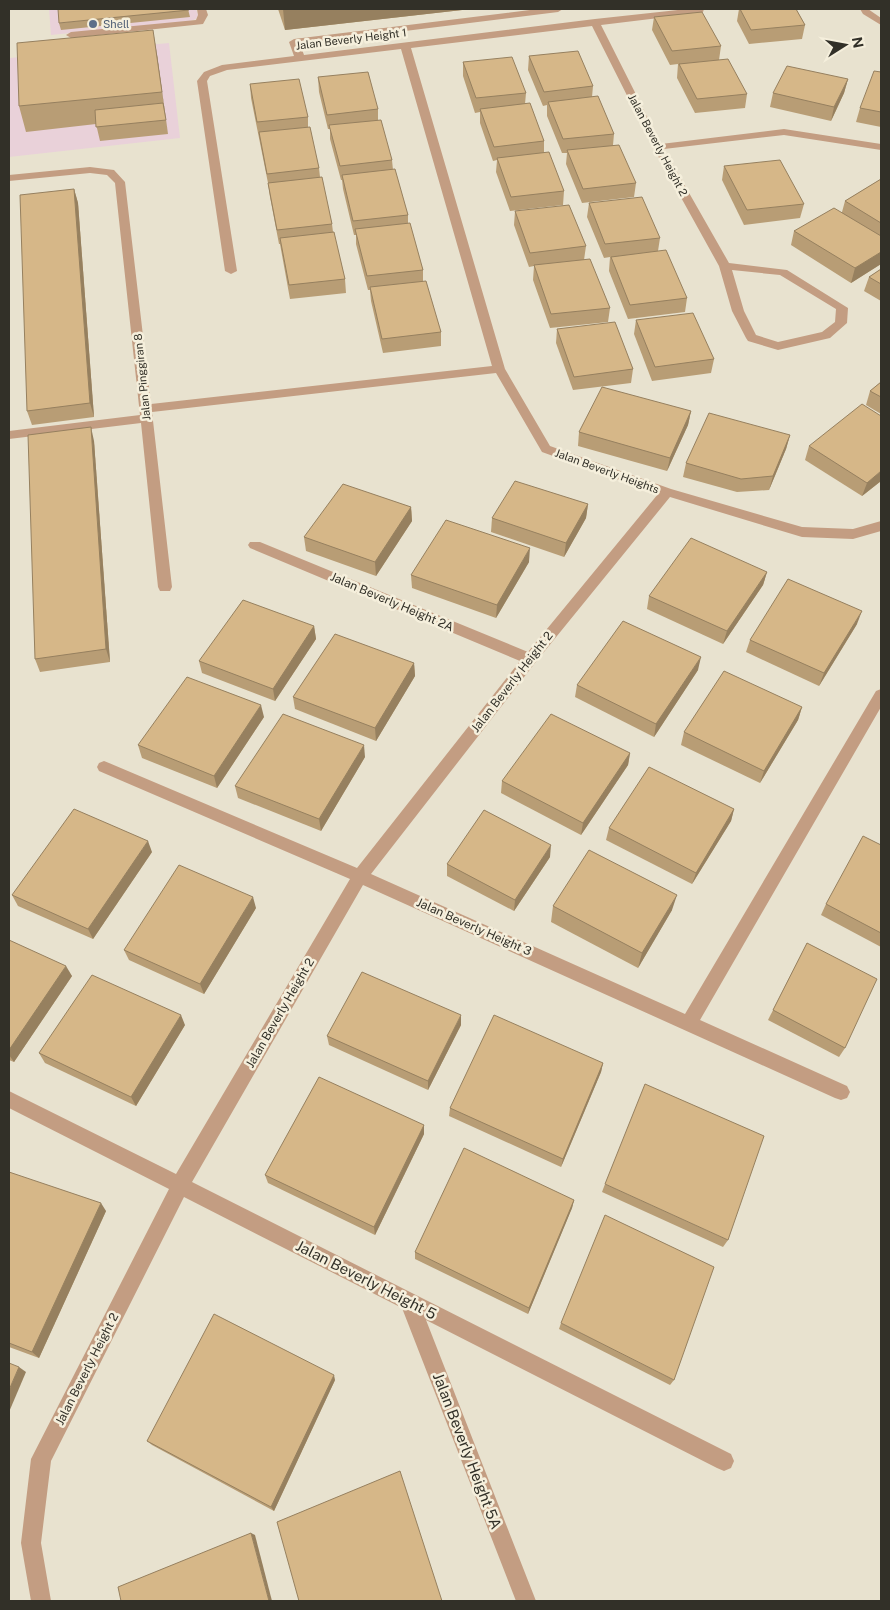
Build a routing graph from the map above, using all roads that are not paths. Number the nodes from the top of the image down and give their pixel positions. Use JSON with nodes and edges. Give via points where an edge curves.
{"nodes":[{"id":1,"x":201,"y":9,"type":"edge"},
{"id":2,"x":558,"y":9,"type":"edge"},
{"id":3,"x":864,"y":9,"type":"edge"},
{"id":4,"x":700,"y":10,"type":"edge"},
{"id":5,"x":595,"y":22,"type":"junction"},
{"id":6,"x":881,"y":22,"type":"edge"},
{"id":7,"x":71,"y":35,"type":"dead end"},
{"id":8,"x":405,"y":45,"type":"junction"},
{"id":9,"x":300,"y":58,"type":"junction"},
{"id":10,"x":658,"y":147,"type":"junction"},
{"id":11,"x":881,"y":147,"type":"edge"},
{"id":12,"x":9,"y":178,"type":"edge"},
{"id":13,"x":725,"y":266,"type":"junction"},
{"id":14,"x":231,"y":271,"type":"dead end"},
{"id":15,"x":499,"y":369,"type":"junction"},
{"id":16,"x":146,"y":414,"type":"junction"},
{"id":17,"x":9,"y":435,"type":"edge"},
{"id":18,"x":667,"y":492,"type":"junction"},
{"id":19,"x":881,"y":526,"type":"edge"},
{"id":20,"x":255,"y":545,"type":"dead end"},
{"id":21,"x":165,"y":587,"type":"dead end"},
{"id":22,"x":530,"y":659,"type":"junction"},
{"id":23,"x":881,"y":695,"type":"edge"},
{"id":24,"x":104,"y":767,"type":"dead end"},
{"id":25,"x":360,"y":876,"type":"junction"},
{"id":26,"x":689,"y":1023,"type":"junction"},
{"id":27,"x":841,"y":1092,"type":"dead end"},
{"id":28,"x":9,"y":1099,"type":"edge"},
{"id":29,"x":180,"y":1185,"type":"junction"},
{"id":30,"x":409,"y":1301,"type":"junction"},
{"id":31,"x":724,"y":1461,"type":"dead end"},
{"id":32,"x":41,"y":1601,"type":"edge"},
{"id":33,"x":526,"y":1601,"type":"edge"}],
"edges":[{"from":1,"to":7,"type":"street","via":[[200,22]]},
{"from":2,"to":9,"type":"street","via":[[294,42]]},
{"from":3,"to":6,"type":"street"},
{"from":4,"to":5,"type":"street","name":"Jalan Beverly Height 1"},
{"from":5,"to":8,"type":"street","name":"Jalan Beverly Height 1"},
{"from":5,"to":10,"type":"street","name":"Jalan Beverly Height 2"},
{"from":8,"to":9,"type":"street","name":"Jalan Beverly Height 1"},
{"from":8,"to":15,"type":"street","name":"Jalan Beverly Heights"},
{"from":9,"to":14,"type":"street","name":"Jalan Beverly Height 1","via":[[225,66],[207,74],[202,81]]},
{"from":10,"to":11,"type":"street","via":[[784,132]]},
{"from":10,"to":13,"type":"street","name":"Jalan Beverly Height 2"},
{"from":12,"to":16,"type":"street","name":"Jalan Pinggiran 8","via":[[90,170],[110,172],[120,182]]},
{"from":13,"to":13,"type":"street","name":"Jalan Beverly Height 2","via":[[738,311],[752,338],[778,346],[826,335],[841,322],[842,308],[783,272]]},
{"from":15,"to":16,"type":"street"},
{"from":15,"to":18,"type":"street","name":"Jalan Beverly Heights","via":[[546,449]]},
{"from":16,"to":17,"type":"street"},
{"from":16,"to":21,"type":"street","name":"Jalan Pinggiran 8"},
{"from":18,"to":19,"type":"street","name":"Jalan Beverly Heights","via":[[802,532],[854,534]]},
{"from":18,"to":22,"type":"street","name":"Jalan Beverly Height 2"},
{"from":20,"to":22,"type":"street","name":"Jalan Beverly Height 2A"},
{"from":22,"to":25,"type":"street","name":"Jalan Beverly Height 2"},
{"from":23,"to":26,"type":"street"},
{"from":24,"to":25,"type":"street","name":"Jalan Beverly Height 3"},
{"from":25,"to":26,"type":"street","name":"Jalan Beverly Height 3"},
{"from":25,"to":29,"type":"street","name":"Jalan Beverly Height 2"},
{"from":26,"to":27,"type":"street","name":"Jalan Beverly Height 3"},
{"from":28,"to":29,"type":"street","name":"Jalan Beverly Height 5"},
{"from":29,"to":30,"type":"street","name":"Jalan Beverly Height 5"},
{"from":29,"to":32,"type":"street","name":"Jalan Beverly Height 2","via":[[41,1459],[31,1543]]},
{"from":30,"to":31,"type":"street","name":"Jalan Beverly Height 5"},
{"from":30,"to":33,"type":"street","name":"Jalan Beverly Height 5A"}]}
